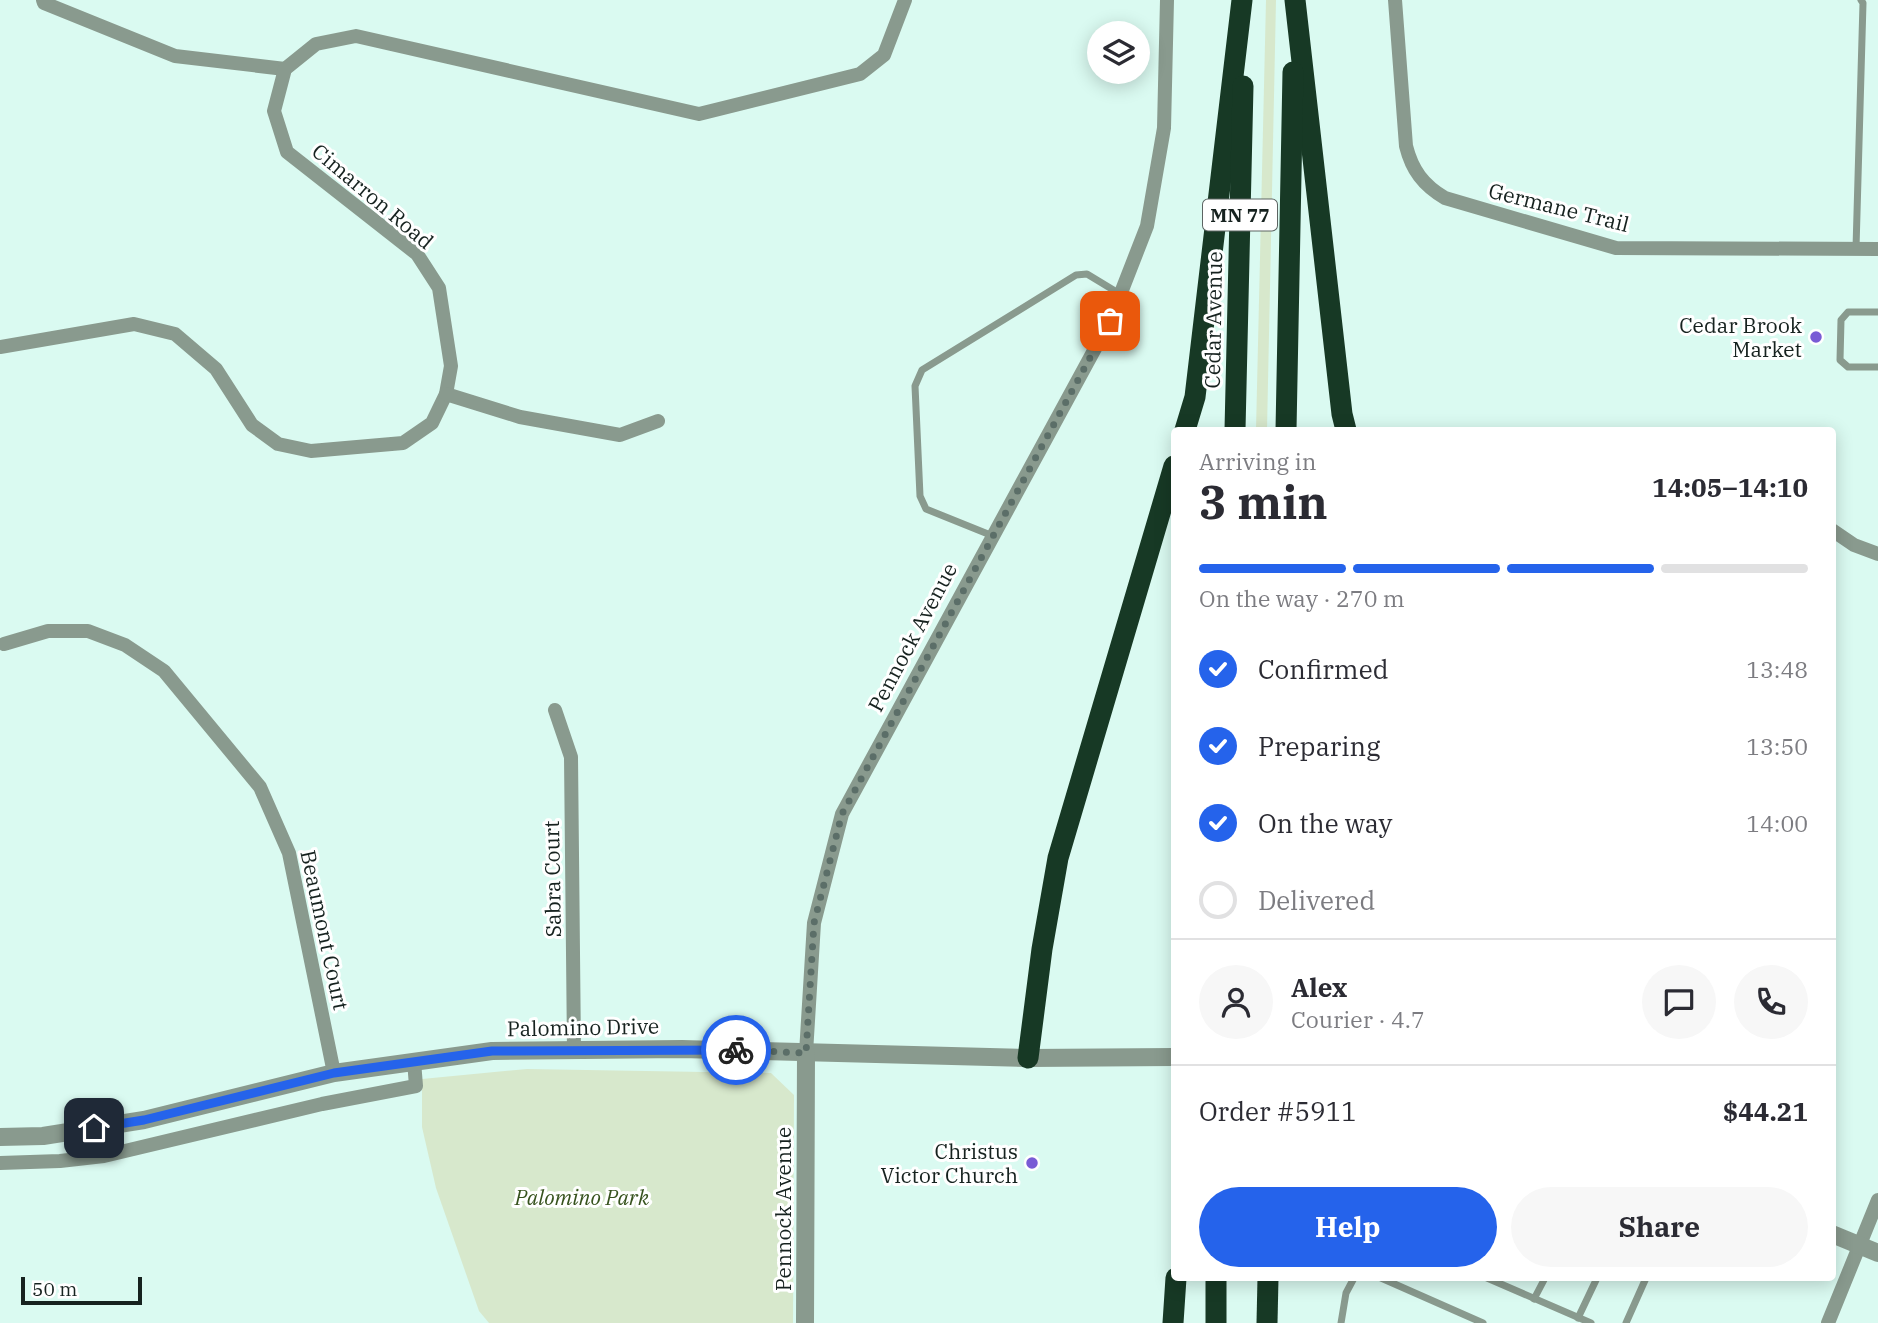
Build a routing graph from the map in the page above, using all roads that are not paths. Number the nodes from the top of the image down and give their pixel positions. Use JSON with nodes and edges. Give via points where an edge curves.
{"nodes":[{"id":1,"x":43,"y":0,"type":"edge"},
{"id":2,"x":905,"y":0,"type":"edge"},
{"id":3,"x":1167,"y":0,"type":"edge"},
{"id":4,"x":1244,"y":0,"type":"edge"},
{"id":5,"x":1295,"y":0,"type":"edge"},
{"id":6,"x":1395,"y":0,"type":"edge"},
{"id":7,"x":1861,"y":0,"type":"edge"},
{"id":8,"x":285,"y":69,"type":"junction"},
{"id":9,"x":1856,"y":247,"type":"junction"},
{"id":10,"x":1878,"y":249,"type":"edge"},
{"id":11,"x":1120,"y":294,"type":"junction"},
{"id":12,"x":1878,"y":312,"type":"edge"},
{"id":13,"x":0,"y":347,"type":"edge"},
{"id":14,"x":1878,"y":367,"type":"edge"},
{"id":15,"x":446,"y":394,"type":"junction"},
{"id":16,"x":659,"y":421,"type":"dead end"},
{"id":17,"x":1186,"y":427,"type":"edge"},
{"id":18,"x":1235,"y":427,"type":"edge"},
{"id":19,"x":1286,"y":427,"type":"edge"},
{"id":20,"x":1345,"y":427,"type":"edge"},
{"id":21,"x":1171,"y":476,"type":"edge"},
{"id":22,"x":1836,"y":533,"type":"edge"},
{"id":23,"x":993,"y":536,"type":"junction"},
{"id":24,"x":1878,"y":554,"type":"edge"},
{"id":25,"x":4,"y":644,"type":"dead end"},
{"id":26,"x":555,"y":710,"type":"dead end"},
{"id":27,"x":574,"y":1050,"type":"junction"},
{"id":28,"x":806,"y":1053,"type":"junction"},
{"id":29,"x":1171,"y":1057,"type":"edge"},
{"id":30,"x":1028,"y":1058,"type":"junction"},
{"id":31,"x":414,"y":1061,"type":"junction"},
{"id":32,"x":334,"y":1073,"type":"junction"},
{"id":33,"x":0,"y":1137,"type":"edge"},
{"id":34,"x":0,"y":1163,"type":"edge"},
{"id":35,"x":1878,"y":1200,"type":"edge"},
{"id":36,"x":1836,"y":1236,"type":"edge"},
{"id":37,"x":1859,"y":1246,"type":"junction"},
{"id":38,"x":1878,"y":1253,"type":"edge"},
{"id":39,"x":1176,"y":1281,"type":"edge"},
{"id":40,"x":1216,"y":1281,"type":"edge"},
{"id":41,"x":1268,"y":1281,"type":"edge"},
{"id":42,"x":1352,"y":1281,"type":"edge"},
{"id":43,"x":1388,"y":1281,"type":"edge"},
{"id":44,"x":1494,"y":1281,"type":"edge"},
{"id":45,"x":1543,"y":1281,"type":"edge"},
{"id":46,"x":1596,"y":1281,"type":"edge"},
{"id":47,"x":1645,"y":1281,"type":"edge"},
{"id":48,"x":1534,"y":1298,"type":"junction"},
{"id":49,"x":1578,"y":1318,"type":"junction"},
{"id":50,"x":805,"y":1323,"type":"edge"},
{"id":51,"x":1173,"y":1323,"type":"edge"},
{"id":52,"x":1216,"y":1323,"type":"edge"},
{"id":53,"x":1267,"y":1323,"type":"edge"},
{"id":54,"x":1341,"y":1323,"type":"edge"},
{"id":55,"x":1483,"y":1323,"type":"edge"},
{"id":56,"x":1591,"y":1323,"type":"edge"},
{"id":57,"x":1626,"y":1323,"type":"edge"},
{"id":58,"x":1828,"y":1323,"type":"edge"}],
"edges":[{"from":1,"to":8,"type":"street","via":[[175,56]]},
{"from":2,"to":8,"type":"street","via":[[884,55],[860,74],[699,114],[356,36],[316,44]]},
{"from":3,"to":11,"type":"street","name":"Pennock Avenue","via":[[1164,128],[1147,226]]},
{"from":4,"to":17,"type":"highway","via":[[1195,397]]},
{"from":4,"to":18,"type":"highway","name":"Cedar Avenue","number":"MN 77"},
{"from":5,"to":19,"type":"highway","number":"MN 77"},
{"from":5,"to":20,"type":"highway"},
{"from":6,"to":9,"type":"street","name":"Germane Trail","via":[[1405,146],[1419,177],[1445,198],[1616,247]]},
{"from":7,"to":9,"type":"lane"},
{"from":8,"to":15,"type":"street","name":"Cimarron Road","via":[[274,111],[287,152],[417,254],[439,288],[451,366]]},
{"from":9,"to":10,"type":"street","name":"Germane Trail"},
{"from":11,"to":23,"type":"street","name":"Pennock Avenue","via":[[1110,321]]},
{"from":11,"to":23,"type":"lane","via":[[1087,274],[1076,275],[922,370],[915,386],[920,496],[926,509]]},
{"from":12,"to":14,"type":"lane","via":[[1848,312],[1841,320],[1840,360],[1847,367]]},
{"from":13,"to":15,"type":"street","name":"Cimarron Road","via":[[134,324],[175,334],[216,369],[252,425],[278,444],[311,451],[402,443],[432,423]]},
{"from":15,"to":16,"type":"street","via":[[520,417],[620,435]]},
{"from":21,"to":30,"type":"highway","via":[[1058,858]]},
{"from":22,"to":24,"type":"street"},
{"from":23,"to":28,"type":"street","name":"Pennock Avenue","via":[[842,814],[814,923]]},
{"from":25,"to":32,"type":"street","name":"Beaumont Court","via":[[48,631],[88,631],[125,645],[164,671],[260,787],[289,853]]},
{"from":26,"to":27,"type":"street","name":"Sabra Court","via":[[571,757]]},
{"from":27,"to":28,"type":"street","name":"Palomino Drive"},
{"from":27,"to":31,"type":"street","name":"Palomino Drive","via":[[492,1051]]},
{"from":28,"to":30,"type":"street","name":"Palomino Drive"},
{"from":28,"to":50,"type":"street","name":"Pennock Avenue"},
{"from":29,"to":30,"type":"street","name":"Palomino Drive"},
{"from":31,"to":32,"type":"street","name":"Palomino Drive"},
{"from":31,"to":34,"type":"street","via":[[416,1086],[104,1156]]},
{"from":32,"to":33,"type":"street","name":"Palomino Drive","via":[[144,1120],[43,1136]]},
{"from":35,"to":37,"type":"street"},
{"from":36,"to":37,"type":"street"},
{"from":37,"to":38,"type":"street"},
{"from":37,"to":58,"type":"street"},
{"from":39,"to":51,"type":"highway"},
{"from":40,"to":52,"type":"highway"},
{"from":41,"to":53,"type":"highway"},
{"from":42,"to":54,"type":"lane"},
{"from":43,"to":55,"type":"lane"},
{"from":44,"to":48,"type":"lane"},
{"from":45,"to":48,"type":"lane"},
{"from":46,"to":49,"type":"lane"},
{"from":47,"to":57,"type":"lane"},
{"from":48,"to":49,"type":"lane"},
{"from":49,"to":56,"type":"lane"}]}
